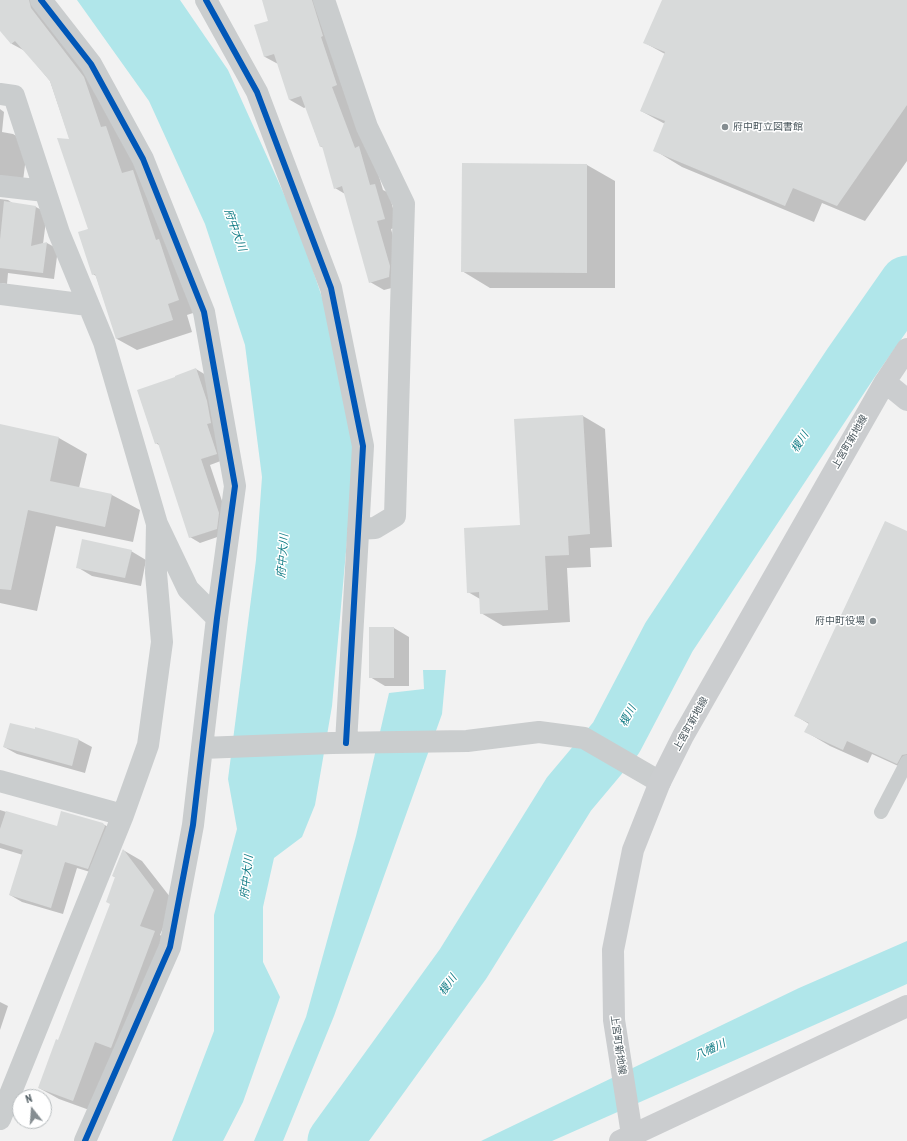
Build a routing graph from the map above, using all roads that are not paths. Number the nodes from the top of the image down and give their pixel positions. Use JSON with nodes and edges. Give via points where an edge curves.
{"nodes":[{"id":1,"x":41,"y":0,"type":"edge"},
{"id":2,"x":206,"y":0,"type":"edge"},
{"id":3,"x":324,"y":0,"type":"edge"},
{"id":4,"x":0,"y":79,"type":"edge"},
{"id":5,"x":7,"y":95,"type":"edge"},
{"id":6,"x":0,"y":186,"type":"edge"},
{"id":7,"x":46,"y":190,"type":"junction"},
{"id":8,"x":0,"y":294,"type":"edge"},
{"id":9,"x":88,"y":305,"type":"junction"},
{"id":10,"x":907,"y":349,"type":"edge"},
{"id":11,"x":885,"y":382,"type":"junction"},
{"id":12,"x":907,"y":400,"type":"edge"},
{"id":13,"x":157,"y":524,"type":"junction"},
{"id":14,"x":358,"y":529,"type":"junction"},
{"id":15,"x":216,"y":618,"type":"junction"},
{"id":16,"x":339,"y":743,"type":"junction"},
{"id":17,"x":213,"y":748,"type":"junction"},
{"id":18,"x":907,"y":762,"type":"edge"},
{"id":19,"x":0,"y":781,"type":"edge"},
{"id":20,"x":660,"y":782,"type":"junction"},
{"id":21,"x":881,"y":812,"type":"dead end"},
{"id":22,"x":123,"y":815,"type":"junction"},
{"id":23,"x":907,"y":1006,"type":"edge"},
{"id":24,"x":0,"y":1118,"type":"edge"},
{"id":25,"x":628,"y":1139,"type":"edge"},
{"id":26,"x":85,"y":1141,"type":"edge"}],
"edges":[{"from":1,"to":15,"type":"street","via":[[91,64],[143,159],[204,312],[235,486]]},
{"from":2,"to":14,"type":"street","via":[[257,92],[331,288],[363,446]]},
{"from":3,"to":14,"type":"street","via":[[367,127],[404,204],[395,516],[375,528]]},
{"from":4,"to":5,"type":"street"},
{"from":5,"to":7,"type":"street"},
{"from":6,"to":7,"type":"street"},
{"from":7,"to":9,"type":"street"},
{"from":8,"to":9,"type":"street"},
{"from":9,"to":13,"type":"street","via":[[104,342]]},
{"from":10,"to":11,"type":"main road","name":"上宮町新地線"},
{"from":11,"to":12,"type":"main road"},
{"from":11,"to":20,"type":"main road","name":"上宮町新地線","via":[[683,736]]},
{"from":13,"to":15,"type":"street","via":[[188,589]]},
{"from":13,"to":22,"type":"street","via":[[156,573],[162,642],[148,745]]},
{"from":14,"to":16,"type":"street"},
{"from":15,"to":17,"type":"street"},
{"from":16,"to":17,"type":"street"},
{"from":16,"to":20,"type":"street","via":[[467,742],[539,732],[584,738]]},
{"from":17,"to":26,"type":"street","via":[[193,825],[170,947]]},
{"from":18,"to":21,"type":"lane"},
{"from":19,"to":22,"type":"street"},
{"from":20,"to":25,"type":"main road","name":"上宮町新地線","via":[[633,850],[614,950],[614,1020],[628,1111]]},
{"from":22,"to":24,"type":"street"},
{"from":23,"to":25,"type":"main road"}]}
